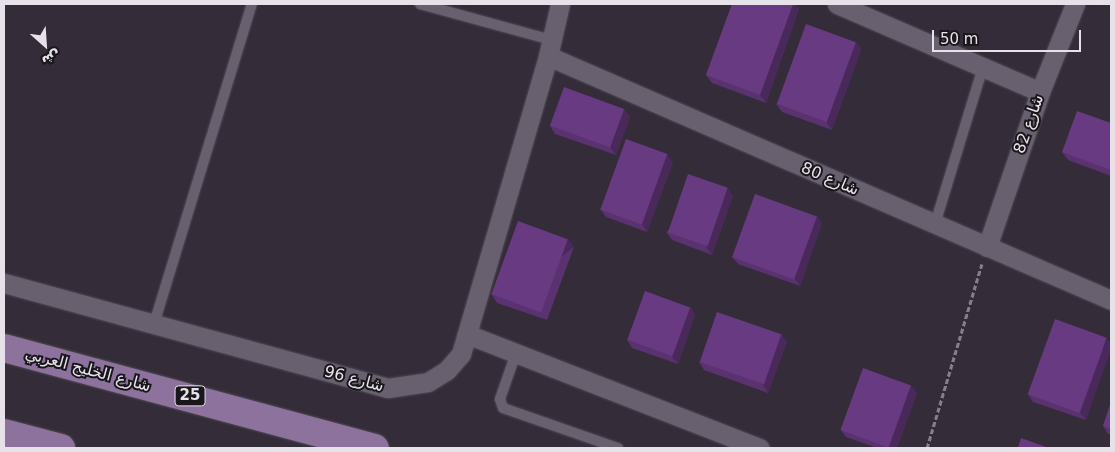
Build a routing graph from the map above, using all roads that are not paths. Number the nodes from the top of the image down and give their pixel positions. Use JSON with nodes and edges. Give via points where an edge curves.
{"nodes":[{"id":1,"x":252,"y":4,"type":"edge"},
{"id":2,"x":420,"y":4,"type":"edge"},
{"id":3,"x":560,"y":4,"type":"edge"},
{"id":4,"x":838,"y":4,"type":"edge"},
{"id":5,"x":1075,"y":4,"type":"edge"},
{"id":6,"x":550,"y":48,"type":"junction"},
{"id":7,"x":983,"y":67,"type":"junction"},
{"id":8,"x":1040,"y":92,"type":"junction"},
{"id":9,"x":935,"y":224,"type":"junction"},
{"id":10,"x":987,"y":247,"type":"junction"},
{"id":11,"x":4,"y":283,"type":"edge"},
{"id":12,"x":1111,"y":300,"type":"edge"},
{"id":13,"x":154,"y":324,"type":"junction"},
{"id":14,"x":467,"y":334,"type":"junction"},
{"id":15,"x":4,"y":348,"type":"edge"},
{"id":16,"x":516,"y":353,"type":"junction"},
{"id":17,"x":4,"y":433,"type":"edge"},
{"id":18,"x":61,"y":448,"type":"edge"},
{"id":19,"x":375,"y":448,"type":"edge"},
{"id":20,"x":618,"y":448,"type":"edge"},
{"id":21,"x":760,"y":448,"type":"edge"}],
"edges":[{"from":1,"to":13,"type":"lane"},
{"from":2,"to":6,"type":"lane"},
{"from":3,"to":6,"type":"street","name":"شارع 96"},
{"from":4,"to":7,"type":"street"},
{"from":5,"to":8,"type":"street","name":"شارع 82"},
{"from":6,"to":9,"type":"street","name":"شارع 80"},
{"from":6,"to":14,"type":"street","name":"شارع 96"},
{"from":7,"to":8,"type":"street"},
{"from":7,"to":9,"type":"lane"},
{"from":8,"to":10,"type":"street","name":"شارع 82"},
{"from":9,"to":10,"type":"street","name":"شارع 80"},
{"from":10,"to":12,"type":"street","name":"شارع 80"},
{"from":11,"to":13,"type":"street","name":"شارع 96"},
{"from":13,"to":14,"type":"street","name":"شارع 96","via":[[388,388],[416,386],[447,370],[461,354]]},
{"from":14,"to":16,"type":"street"},
{"from":15,"to":19,"type":"main road","name":"شارع الخليج العربي","number":"25"},
{"from":16,"to":20,"type":"lane","via":[[500,399],[503,408]]},
{"from":16,"to":21,"type":"street"},
{"from":17,"to":18,"type":"main road"}]}
